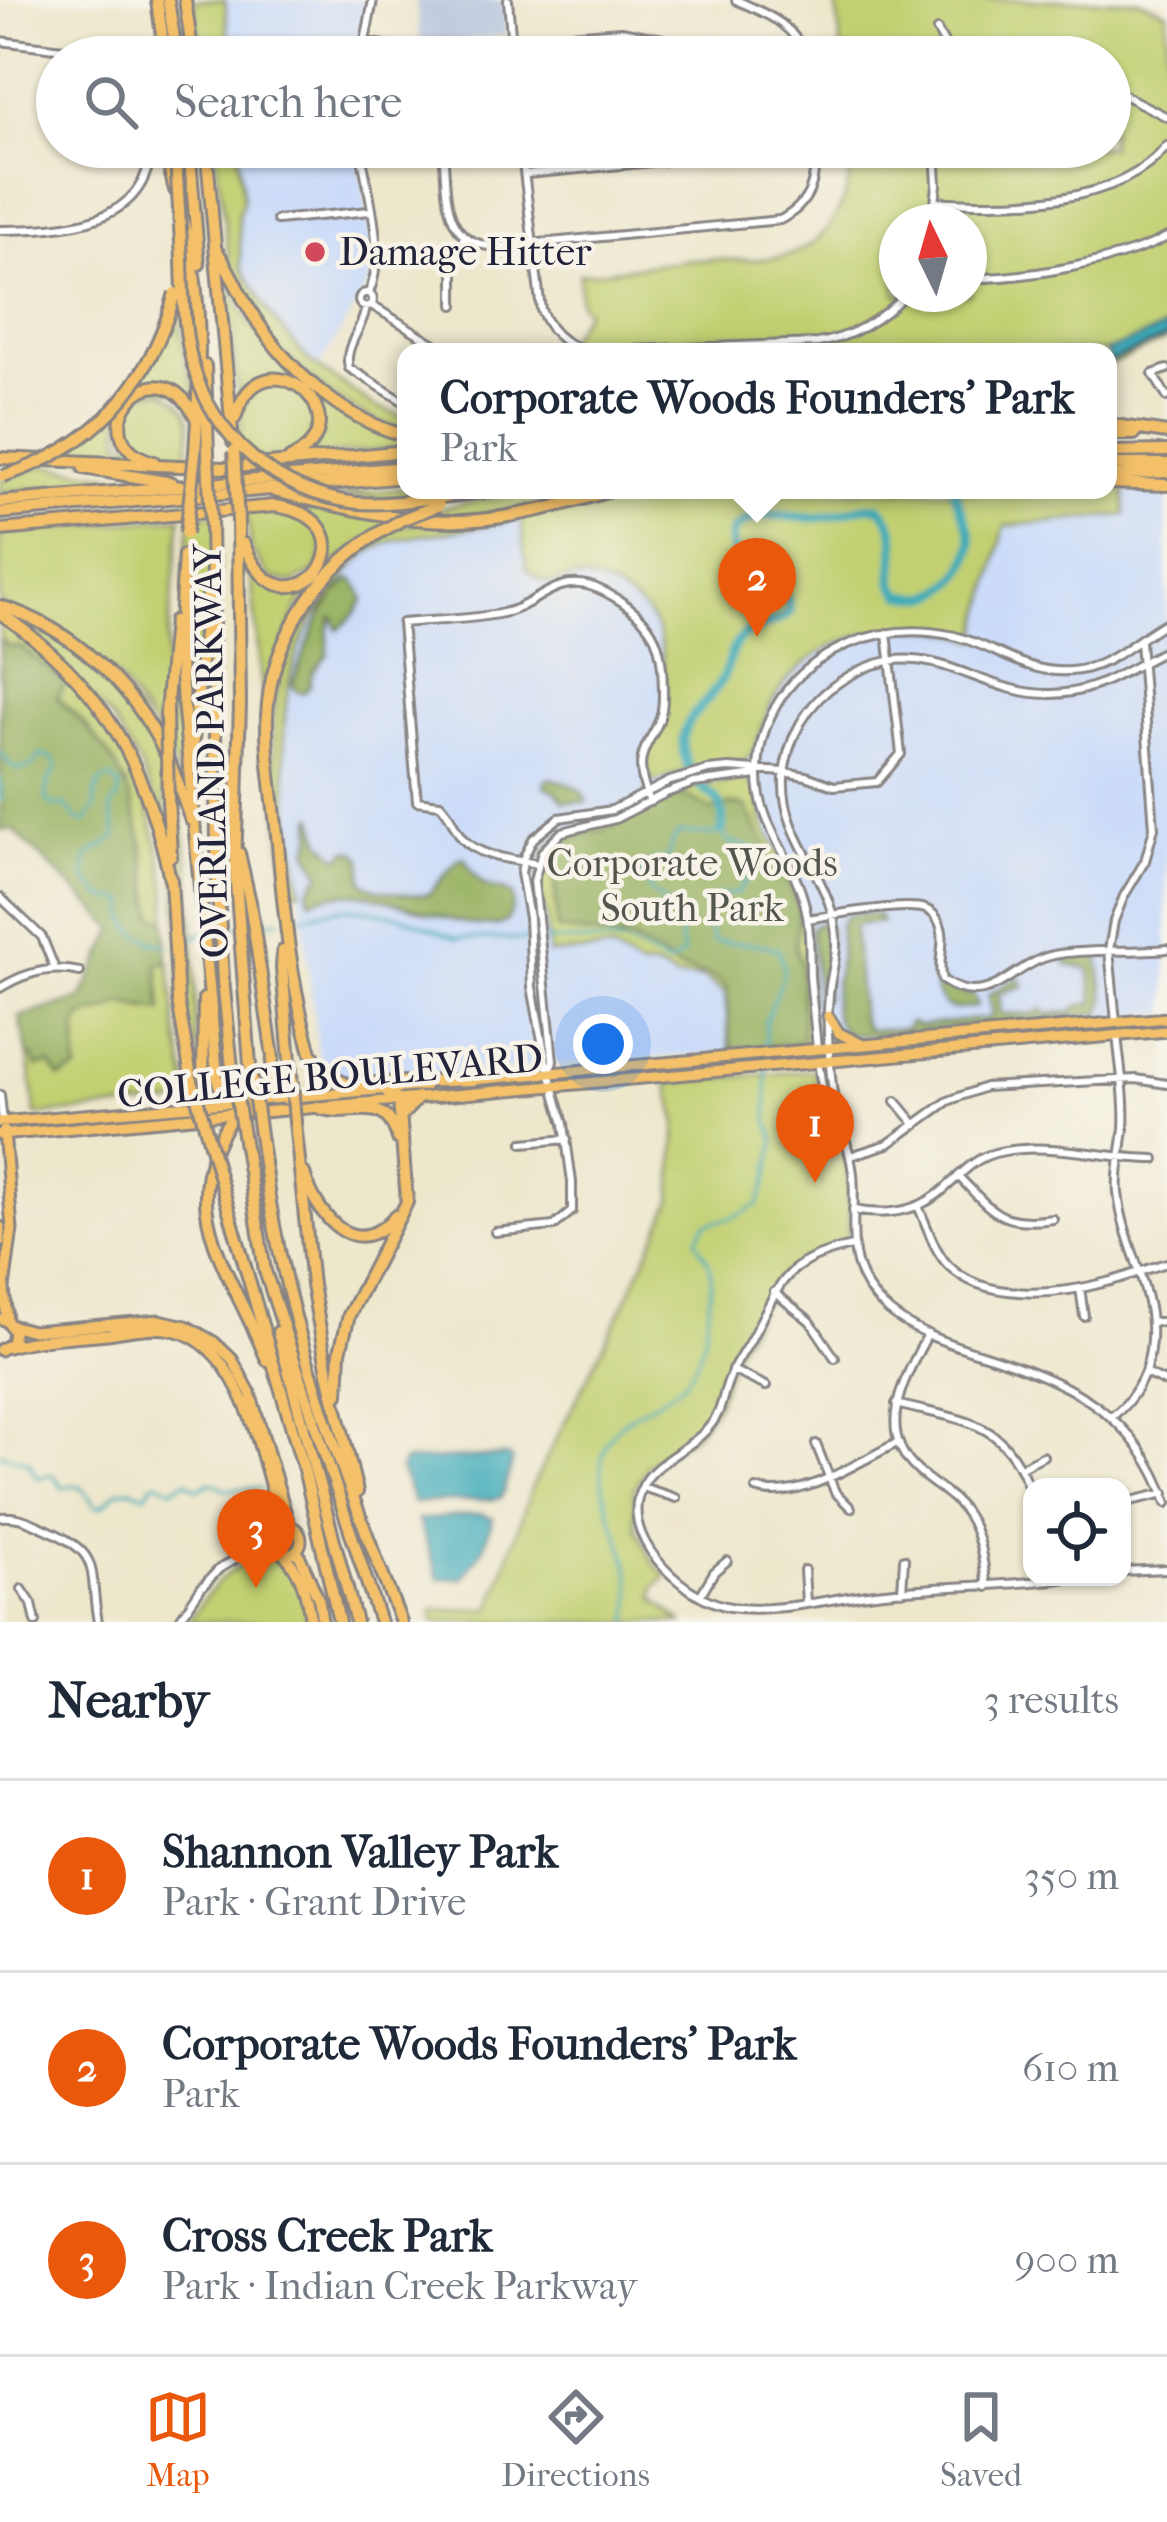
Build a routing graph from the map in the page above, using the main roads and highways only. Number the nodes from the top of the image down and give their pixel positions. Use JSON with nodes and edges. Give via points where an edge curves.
{"nodes":[{"id":1,"x":157,"y":0,"type":"edge"},
{"id":2,"x":168,"y":0,"type":"edge"},
{"id":3,"x":184,"y":0,"type":"edge"},
{"id":4,"x":160,"y":36,"type":"edge"},
{"id":5,"x":174,"y":36,"type":"edge"},
{"id":6,"x":190,"y":36,"type":"edge"},
{"id":7,"x":169,"y":168,"type":"edge"},
{"id":8,"x":176,"y":168,"type":"edge"},
{"id":9,"x":191,"y":168,"type":"edge"},
{"id":10,"x":208,"y":168,"type":"edge"},
{"id":11,"x":215,"y":248,"type":"junction"},
{"id":12,"x":182,"y":274,"type":"junction"},
{"id":13,"x":197,"y":421,"type":"junction"},
{"id":14,"x":233,"y":425,"type":"junction"},
{"id":15,"x":1117,"y":425,"type":"edge"},
{"id":16,"x":397,"y":432,"type":"edge"},
{"id":17,"x":1167,"y":433,"type":"edge"},
{"id":18,"x":1117,"y":434,"type":"edge"},
{"id":19,"x":397,"y":452,"type":"edge"},
{"id":20,"x":1117,"y":452,"type":"edge"},
{"id":21,"x":1167,"y":452,"type":"edge"},
{"id":22,"x":201,"y":453,"type":"junction"},
{"id":23,"x":0,"y":458,"type":"edge"},
{"id":24,"x":38,"y":460,"type":"junction"},
{"id":25,"x":276,"y":464,"type":"junction"},
{"id":26,"x":1117,"y":465,"type":"edge"},
{"id":27,"x":175,"y":467,"type":"junction"},
{"id":28,"x":397,"y":468,"type":"edge"},
{"id":29,"x":1167,"y":468,"type":"edge"},
{"id":30,"x":1,"y":476,"type":"edge"},
{"id":31,"x":1117,"y":477,"type":"edge"},
{"id":32,"x":397,"y":478,"type":"edge"},
{"id":33,"x":1117,"y":480,"type":"edge"},
{"id":34,"x":1167,"y":485,"type":"edge"},
{"id":35,"x":187,"y":486,"type":"junction"},
{"id":36,"x":265,"y":489,"type":"junction"},
{"id":37,"x":448,"y":499,"type":"edge"},
{"id":38,"x":574,"y":499,"type":"edge"},
{"id":39,"x":441,"y":501,"type":"junction"},
{"id":40,"x":0,"y":502,"type":"edge"},
{"id":41,"x":0,"y":513,"type":"edge"},
{"id":42,"x":239,"y":527,"type":"junction"},
{"id":43,"x":0,"y":530,"type":"edge"},
{"id":44,"x":213,"y":553,"type":"junction"},
{"id":45,"x":184,"y":555,"type":"junction"},
{"id":46,"x":0,"y":609,"type":"edge"},
{"id":47,"x":192,"y":777,"type":"junction"},
{"id":48,"x":196,"y":835,"type":"junction"},
{"id":49,"x":236,"y":838,"type":"junction"},
{"id":50,"x":171,"y":883,"type":"junction"},
{"id":51,"x":285,"y":933,"type":"junction"},
{"id":52,"x":206,"y":962,"type":"junction"},
{"id":53,"x":828,"y":1016,"type":"road end"},
{"id":54,"x":1167,"y":1018,"type":"edge"},
{"id":55,"x":1167,"y":1030,"type":"edge"},
{"id":56,"x":866,"y":1046,"type":"junction"},
{"id":57,"x":782,"y":1059,"type":"junction"},
{"id":58,"x":751,"y":1062,"type":"junction"},
{"id":59,"x":472,"y":1080,"type":"junction"},
{"id":60,"x":270,"y":1082,"type":"junction"},
{"id":61,"x":385,"y":1090,"type":"junction"},
{"id":62,"x":418,"y":1098,"type":"junction"},
{"id":63,"x":286,"y":1099,"type":"junction"},
{"id":64,"x":399,"y":1100,"type":"junction"},
{"id":65,"x":317,"y":1107,"type":"junction"},
{"id":66,"x":242,"y":1108,"type":"junction"},
{"id":67,"x":195,"y":1112,"type":"junction"},
{"id":68,"x":401,"y":1116,"type":"junction"},
{"id":69,"x":1,"y":1122,"type":"edge"},
{"id":70,"x":2,"y":1134,"type":"edge"},
{"id":71,"x":218,"y":1136,"type":"junction"},
{"id":72,"x":296,"y":1139,"type":"junction"},
{"id":73,"x":3,"y":1234,"type":"edge"},
{"id":74,"x":265,"y":1270,"type":"junction"},
{"id":75,"x":6,"y":1322,"type":"edge"},
{"id":76,"x":69,"y":1332,"type":"junction"},
{"id":77,"x":4,"y":1348,"type":"edge"},
{"id":78,"x":282,"y":1390,"type":"junction"},
{"id":79,"x":340,"y":1423,"type":"junction"},
{"id":80,"x":281,"y":1531,"type":"junction"},
{"id":81,"x":370,"y":1542,"type":"junction"},
{"id":82,"x":297,"y":1550,"type":"junction"},
{"id":83,"x":280,"y":1551,"type":"junction"},
{"id":84,"x":355,"y":1620,"type":"edge"},
{"id":85,"x":339,"y":1621,"type":"edge"},
{"id":86,"x":311,"y":1622,"type":"edge"},
{"id":87,"x":322,"y":1622,"type":"edge"},
{"id":88,"x":380,"y":1622,"type":"edge"},
{"id":89,"x":401,"y":1622,"type":"edge"}],
"edges":[{"from":1,"to":4,"type":"highway"},
{"from":2,"to":5,"type":"highway"},
{"from":3,"to":6,"type":"highway"},
{"from":7,"to":13,"type":"highway","via":[[192,261]]},
{"from":8,"to":12,"type":"highway","bridge":true},
{"from":9,"to":22,"type":"highway","name":"OVERLAND PARKWAY","via":[[205,336]]},
{"from":10,"to":11,"type":"highway","name":"OVERLAND PARKWAY"},
{"from":11,"to":14,"type":"highway","name":"OVERLAND PARKWAY"},
{"from":11,"to":16,"type":"highway","via":[[294,367],[355,415]]},
{"from":12,"to":30,"type":"highway","bridge":true,"via":[[158,344],[121,402],[62,451]]},
{"from":12,"to":39,"type":"highway","bridge":true,"via":[[195,374],[249,456],[286,481],[342,500]]},
{"from":13,"to":22,"type":"highway"},
{"from":13,"to":27,"type":"highway","via":[[183,397],[164,387],[140,391],[122,412],[132,452]]},
{"from":14,"to":25,"type":"highway","via":[[242,400],[262,382],[292,381],[308,392],[318,415],[315,436],[305,451]]},
{"from":14,"to":42,"type":"highway","name":"OVERLAND PARKWAY","bridge":true},
{"from":15,"to":17,"type":"highway"},
{"from":17,"to":18,"type":"highway"},
{"from":19,"to":25,"type":"highway"},
{"from":20,"to":21,"type":"highway"},
{"from":22,"to":44,"type":"highway","name":"OVERLAND PARKWAY","bridge":true},
{"from":22,"to":45,"type":"highway","bridge":true},
{"from":23,"to":24,"type":"highway"},
{"from":24,"to":27,"type":"highway"},
{"from":24,"to":35,"type":"highway"},
{"from":25,"to":27,"type":"highway"},
{"from":26,"to":29,"type":"highway"},
{"from":28,"to":35,"type":"highway"},
{"from":29,"to":31,"type":"highway"},
{"from":32,"to":36,"type":"highway"},
{"from":33,"to":34,"type":"highway"},
{"from":35,"to":40,"type":"highway"},
{"from":36,"to":38,"type":"highway","via":[[446,521]]},
{"from":36,"to":41,"type":"highway"},
{"from":37,"to":39,"type":"highway"},
{"from":39,"to":51,"type":"highway","bridge":true,"via":[[347,555],[308,599],[283,645],[267,727]]},
{"from":42,"to":43,"type":"highway","via":[[257,569],[277,584],[309,581],[325,562],[317,524],[274,506]]},
{"from":42,"to":49,"type":"highway","name":"OVERLAND PARKWAY"},
{"from":44,"to":47,"type":"highway"},
{"from":44,"to":74,"type":"highway","name":"OVERLAND PARKWAY","bridge":true,"via":[[221,955]]},
{"from":45,"to":47,"type":"highway","via":[[180,659]]},
{"from":45,"to":50,"type":"highway","bridge":true,"via":[[166,712]]},
{"from":46,"to":48,"type":"highway","via":[[70,640],[133,700],[171,764]]},
{"from":46,"to":50,"type":"highway","via":[[66,667],[110,722],[151,801]]},
{"from":47,"to":48,"type":"highway"},
{"from":48,"to":52,"type":"highway"},
{"from":49,"to":60,"type":"highway","via":[[272,1042]]},
{"from":49,"to":81,"type":"highway","name":"OVERLAND PARKWAY","bridge":true,"via":[[250,1065],[274,1230]]},
{"from":50,"to":78,"type":"highway","bridge":true,"via":[[191,1077]]},
{"from":51,"to":59,"type":"highway","via":[[311,1053],[331,1078],[355,1085]]},
{"from":51,"to":72,"type":"highway","bridge":true},
{"from":52,"to":66,"type":"highway","via":[[218,1082]]},
{"from":52,"to":67,"type":"highway","via":[[203,1092]]},
{"from":53,"to":56,"type":"main road","via":[[843,1036]]},
{"from":54,"to":56,"type":"main road","name":"COLLEGE BOULEVARD"},
{"from":55,"to":57,"type":"main road","name":"COLLEGE BOULEVARD","via":[[824,1062]]},
{"from":56,"to":57,"type":"main road","name":"COLLEGE BOULEVARD"},
{"from":57,"to":58,"type":"main road","name":"COLLEGE BOULEVARD"},
{"from":58,"to":59,"type":"main road","name":"COLLEGE BOULEVARD"},
{"from":58,"to":62,"type":"main road","name":"COLLEGE BOULEVARD"},
{"from":59,"to":61,"type":"main road","name":"COLLEGE BOULEVARD"},
{"from":60,"to":63,"type":"highway"},
{"from":60,"to":66,"type":"highway"},
{"from":61,"to":63,"type":"main road","name":"COLLEGE BOULEVARD"},
{"from":61,"to":64,"type":"highway"},
{"from":62,"to":64,"type":"main road","name":"COLLEGE BOULEVARD"},
{"from":62,"to":68,"type":"highway"},
{"from":63,"to":66,"type":"main road","name":"COLLEGE BOULEVARD"},
{"from":64,"to":65,"type":"main road","name":"COLLEGE BOULEVARD"},
{"from":64,"to":68,"type":"highway"},
{"from":65,"to":66,"type":"main road","name":"COLLEGE BOULEVARD"},
{"from":65,"to":72,"type":"highway","via":[[371,1109],[392,1122],[402,1189],[392,1220],[360,1234],[330,1222],[310,1192]]},
{"from":66,"to":67,"type":"main road","name":"COLLEGE BOULEVARD"},
{"from":66,"to":71,"type":"highway"},
{"from":67,"to":69,"type":"main road","name":"COLLEGE BOULEVARD"},
{"from":67,"to":70,"type":"main road","name":"COLLEGE BOULEVARD"},
{"from":67,"to":71,"type":"highway"},
{"from":68,"to":79,"type":"highway","via":[[407,1202],[349,1315],[338,1366]]},
{"from":69,"to":70,"type":"main road"},
{"from":70,"to":73,"type":"main road"},
{"from":71,"to":78,"type":"highway","via":[[205,1176],[207,1224]]},
{"from":72,"to":79,"type":"highway","via":[[312,1285]]},
{"from":73,"to":75,"type":"main road"},
{"from":74,"to":84,"type":"highway"},
{"from":74,"to":88,"type":"highway","name":"OVERLAND PARKWAY"},
{"from":75,"to":76,"type":"main road"},
{"from":75,"to":77,"type":"main road","via":[[14,1338]]},
{"from":76,"to":77,"type":"main road"},
{"from":76,"to":80,"type":"main road","via":[[152,1319],[179,1323],[220,1347],[250,1392]]},
{"from":78,"to":85,"type":"highway"},
{"from":79,"to":81,"type":"highway"},
{"from":80,"to":82,"type":"main road","via":[[300,1535]]},
{"from":80,"to":83,"type":"main road"},
{"from":81,"to":89,"type":"highway","name":"OVERLAND PARKWAY"},
{"from":82,"to":83,"type":"main road"},
{"from":82,"to":87,"type":"main road"},
{"from":83,"to":86,"type":"main road","via":[[301,1577]]}]}
